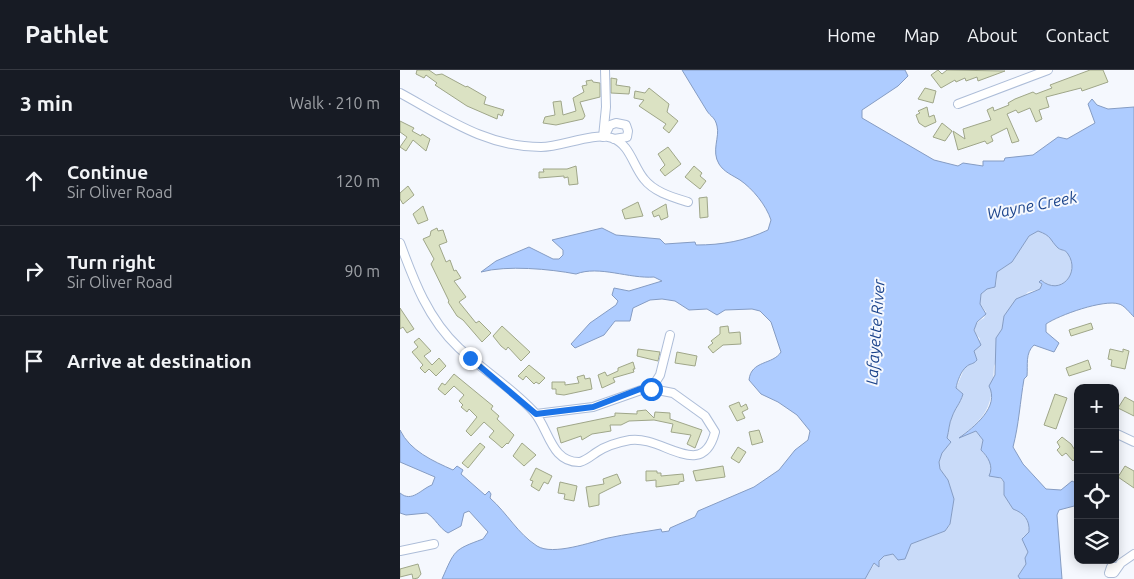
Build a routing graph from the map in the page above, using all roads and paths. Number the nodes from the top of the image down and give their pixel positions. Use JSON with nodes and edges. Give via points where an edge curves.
{"nodes":[{"id":1,"x":604,"y":70,"type":"edge"},
{"id":2,"x":1048,"y":70,"type":"edge"},
{"id":3,"x":400,"y":93,"type":"edge"},
{"id":4,"x":958,"y":104,"type":"dead end"},
{"id":5,"x":603,"y":137,"type":"junction"},
{"id":6,"x":614,"y":139,"type":"junction"},
{"id":7,"x":688,"y":202,"type":"dead end"},
{"id":8,"x":400,"y":243,"type":"edge"},
{"id":9,"x":670,"y":335,"type":"dead end"},
{"id":10,"x":651,"y":389,"type":"junction"},
{"id":11,"x":536,"y":414,"type":"junction"},
{"id":12,"x":1119,"y":435,"type":"edge"},
{"id":13,"x":1134,"y":442,"type":"edge"},
{"id":14,"x":434,"y":544,"type":"dead end"},
{"id":15,"x":400,"y":551,"type":"edge"},
{"id":16,"x":1134,"y":554,"type":"edge"},
{"id":17,"x":1118,"y":568,"type":"dead end"}],
"edges":[{"from":1,"to":5,"type":"street","via":[[606,107]]},
{"from":2,"to":4,"type":"street"},
{"from":3,"to":5,"type":"street","via":[[454,125],[509,144],[542,147]]},
{"from":5,"to":6,"type":"street"},
{"from":5,"to":6,"type":"street","via":[[610,125],[626,125],[627,137]]},
{"from":6,"to":7,"type":"street","via":[[624,147],[651,186]]},
{"from":8,"to":11,"type":"street","via":[[417,288],[444,332]]},
{"from":9,"to":10,"type":"street","via":[[660,375]]},
{"from":10,"to":11,"type":"street","via":[[640,389],[593,407]]},
{"from":10,"to":11,"type":"street","via":[[673,393],[705,416],[715,432],[706,451],[697,456],[686,456],[657,444],[633,440],[603,449],[584,461],[574,462],[558,453]]},
{"from":12,"to":13,"type":"street"},
{"from":14,"to":15,"type":"street"},
{"from":16,"to":17,"type":"street"}]}
